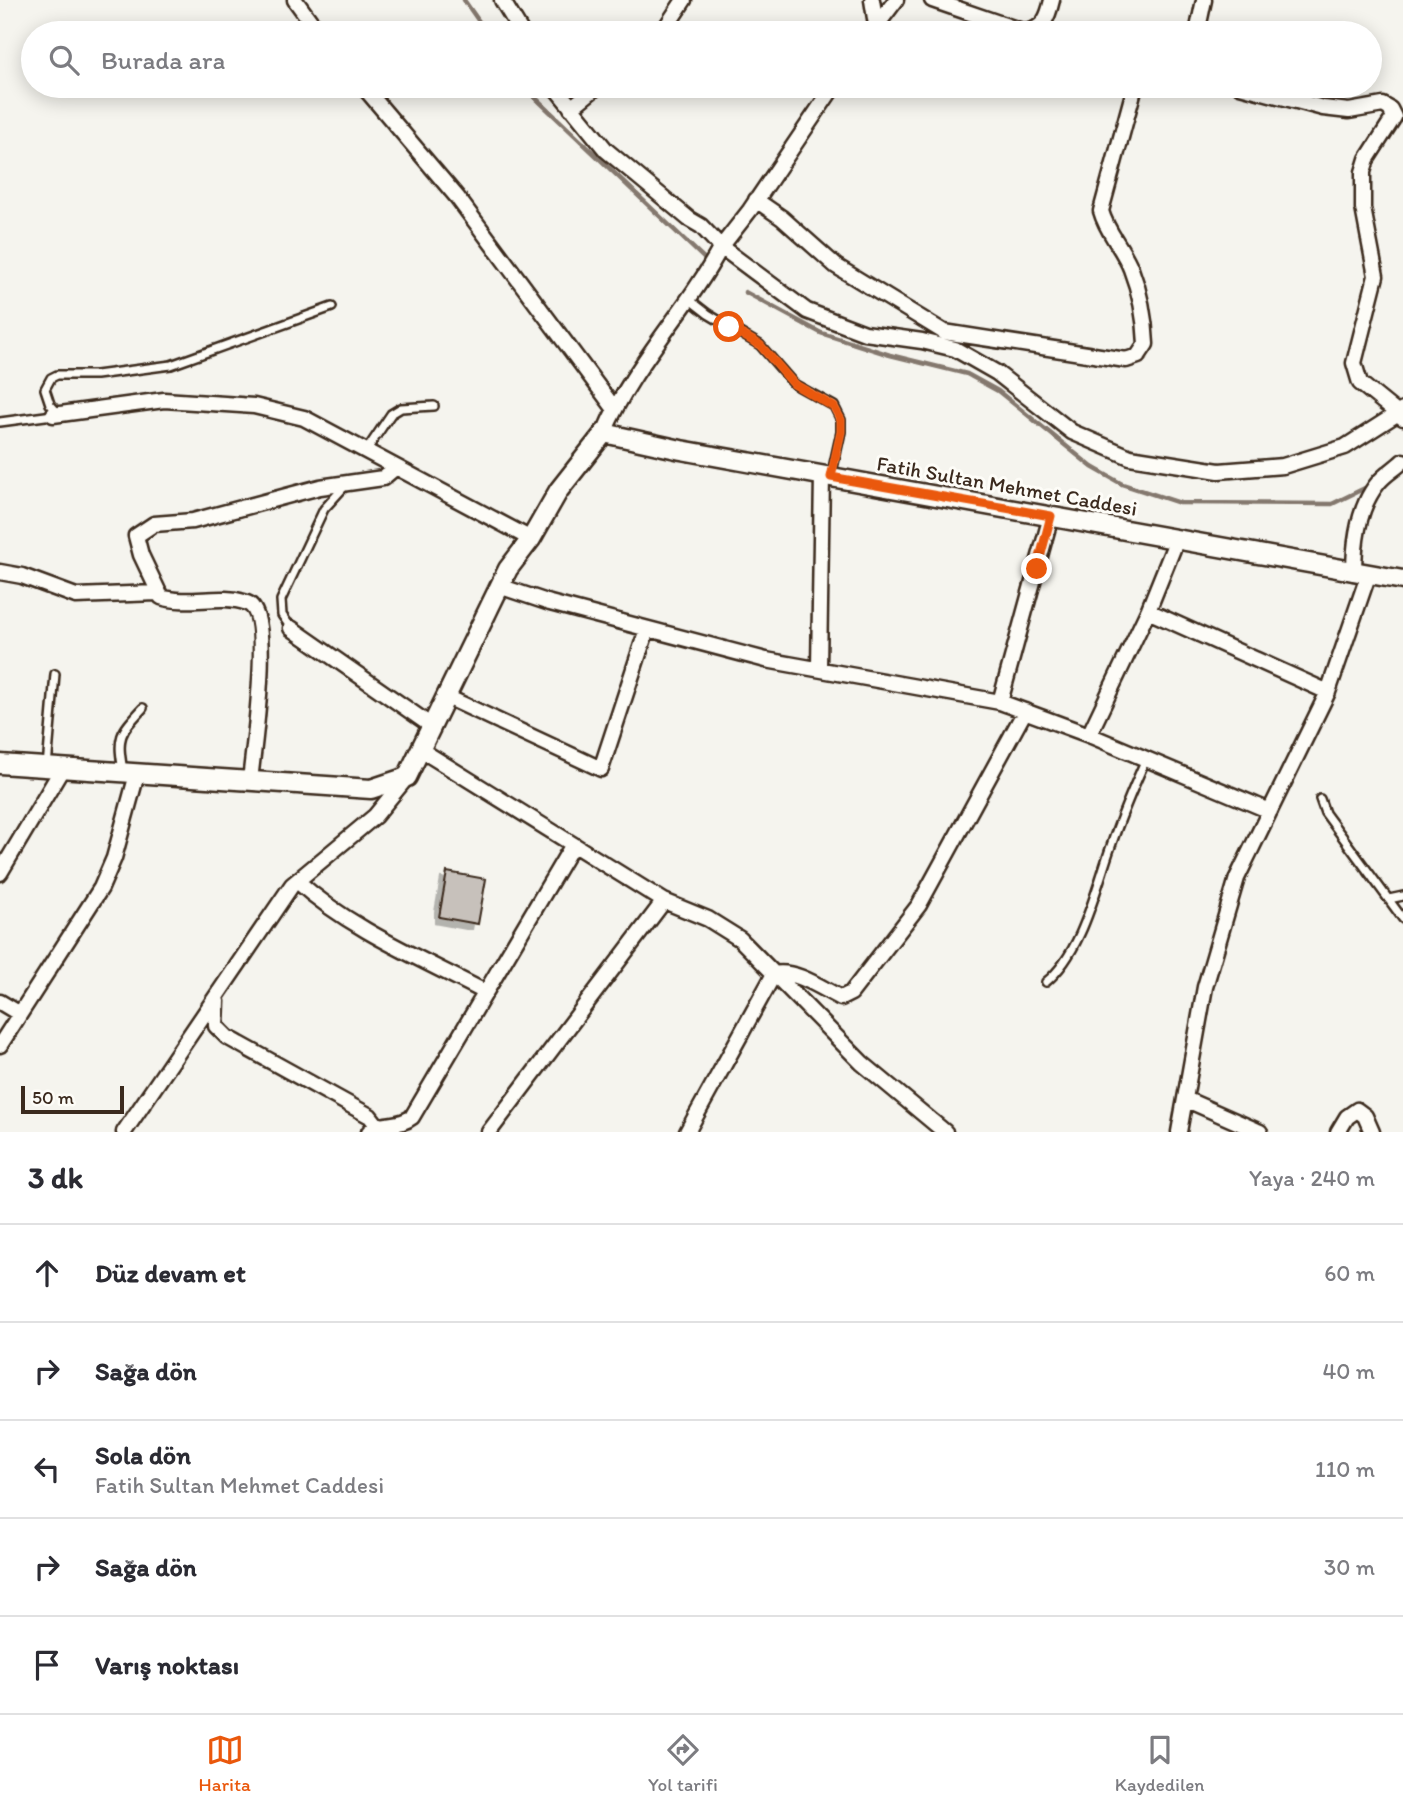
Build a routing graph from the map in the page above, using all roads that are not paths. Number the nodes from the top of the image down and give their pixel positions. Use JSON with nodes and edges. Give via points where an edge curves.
{"nodes":[{"id":1,"x":295,"y":0,"type":"edge"},
{"id":2,"x":502,"y":0,"type":"edge"},
{"id":3,"x":684,"y":0,"type":"edge"},
{"id":4,"x":872,"y":0,"type":"edge"},
{"id":5,"x":896,"y":0,"type":"edge"},
{"id":6,"x":932,"y":0,"type":"edge"},
{"id":7,"x":1052,"y":0,"type":"edge"},
{"id":8,"x":1204,"y":0,"type":"edge"},
{"id":9,"x":310,"y":21,"type":"edge"},
{"id":10,"x":515,"y":21,"type":"edge"},
{"id":11,"x":670,"y":21,"type":"edge"},
{"id":12,"x":873,"y":21,"type":"edge"},
{"id":13,"x":879,"y":21,"type":"edge"},
{"id":14,"x":989,"y":21,"type":"edge"},
{"id":15,"x":1047,"y":21,"type":"edge"},
{"id":16,"x":1200,"y":21,"type":"edge"},
{"id":17,"x":373,"y":98,"type":"edge"},
{"id":18,"x":563,"y":98,"type":"edge"},
{"id":19,"x":583,"y":98,"type":"edge"},
{"id":20,"x":826,"y":98,"type":"edge"},
{"id":21,"x":1132,"y":98,"type":"edge"},
{"id":22,"x":1285,"y":98,"type":"edge"},
{"id":23,"x":571,"y":108,"type":"junction"},
{"id":24,"x":757,"y":200,"type":"junction"},
{"id":25,"x":721,"y":247,"type":"junction"},
{"id":26,"x":690,"y":300,"type":"junction"},
{"id":27,"x":332,"y":307,"type":"dead end"},
{"id":28,"x":434,"y":406,"type":"dead end"},
{"id":29,"x":614,"y":408,"type":"junction"},
{"id":30,"x":56,"y":414,"type":"junction"},
{"id":31,"x":1401,"y":414,"type":"edge"},
{"id":32,"x":0,"y":422,"type":"edge"},
{"id":33,"x":604,"y":433,"type":"junction"},
{"id":34,"x":366,"y":451,"type":"junction"},
{"id":35,"x":1403,"y":461,"type":"edge"},
{"id":36,"x":396,"y":467,"type":"junction"},
{"id":37,"x":826,"y":476,"type":"junction"},
{"id":38,"x":348,"y":483,"type":"junction"},
{"id":39,"x":1051,"y":516,"type":"junction"},
{"id":40,"x":531,"y":539,"type":"junction"},
{"id":41,"x":1177,"y":539,"type":"junction"},
{"id":42,"x":0,"y":572,"type":"edge"},
{"id":43,"x":1361,"y":574,"type":"junction"},
{"id":44,"x":1403,"y":580,"type":"edge"},
{"id":45,"x":499,"y":586,"type":"junction"},
{"id":46,"x":158,"y":593,"type":"junction"},
{"id":47,"x":1148,"y":611,"type":"junction"},
{"id":48,"x":290,"y":628,"type":"joint"},
{"id":49,"x":648,"y":629,"type":"junction"},
{"id":50,"x":819,"y":668,"type":"junction"},
{"id":51,"x":55,"y":674,"type":"dead end"},
{"id":52,"x":1328,"y":692,"type":"junction"},
{"id":53,"x":447,"y":697,"type":"junction"},
{"id":54,"x":1000,"y":702,"type":"junction"},
{"id":55,"x":143,"y":708,"type":"dead end"},
{"id":56,"x":1025,"y":711,"type":"junction"},
{"id":57,"x":433,"y":727,"type":"junction"},
{"id":58,"x":1090,"y":735,"type":"junction"},
{"id":59,"x":421,"y":750,"type":"junction"},
{"id":60,"x":1146,"y":759,"type":"junction"},
{"id":61,"x":0,"y":764,"type":"edge"},
{"id":62,"x":54,"y":768,"type":"junction"},
{"id":63,"x":130,"y":773,"type":"junction"},
{"id":64,"x":407,"y":777,"type":"junction"},
{"id":65,"x":250,"y":782,"type":"junction"},
{"id":66,"x":1320,"y":799,"type":"dead end"},
{"id":67,"x":1270,"y":811,"type":"junction"},
{"id":68,"x":572,"y":846,"type":"junction"},
{"id":69,"x":0,"y":873,"type":"edge"},
{"id":70,"x":297,"y":881,"type":"junction"},
{"id":71,"x":1403,"y":896,"type":"edge"},
{"id":72,"x":1389,"y":899,"type":"junction"},
{"id":73,"x":664,"y":901,"type":"junction"},
{"id":74,"x":1403,"y":919,"type":"edge"},
{"id":75,"x":774,"y":974,"type":"junction"},
{"id":76,"x":1045,"y":982,"type":"dead end"},
{"id":77,"x":219,"y":992,"type":"junction"},
{"id":78,"x":485,"y":992,"type":"junction"},
{"id":79,"x":0,"y":1002,"type":"edge"},
{"id":80,"x":20,"y":1014,"type":"junction"},
{"id":81,"x":0,"y":1045,"type":"edge"},
{"id":82,"x":1185,"y":1099,"type":"junction"},
{"id":83,"x":373,"y":1129,"type":"edge"},
{"id":84,"x":124,"y":1132,"type":"edge"},
{"id":85,"x":489,"y":1132,"type":"edge"},
{"id":86,"x":687,"y":1132,"type":"edge"},
{"id":87,"x":945,"y":1132,"type":"edge"},
{"id":88,"x":1179,"y":1132,"type":"edge"},
{"id":89,"x":1260,"y":1132,"type":"edge"},
{"id":90,"x":1338,"y":1132,"type":"edge"},
{"id":91,"x":1372,"y":1132,"type":"edge"}],
"edges":[{"from":1,"to":9,"type":"street"},
{"from":2,"to":10,"type":"street"},
{"from":3,"to":11,"type":"street"},
{"from":4,"to":12,"type":"street"},
{"from":5,"to":13,"type":"street"},
{"from":6,"to":14,"type":"street"},
{"from":7,"to":15,"type":"street"},
{"from":8,"to":16,"type":"street"},
{"from":17,"to":29,"type":"street","via":[[457,197]]},
{"from":18,"to":23,"type":"street"},
{"from":19,"to":23,"type":"street"},
{"from":20,"to":24,"type":"street"},
{"from":21,"to":24,"type":"street","via":[[1101,211],[1131,268],[1140,302],[1146,344],[1126,360],[944,332],[836,266]]},
{"from":22,"to":31,"type":"street","via":[[1349,111],[1382,105],[1394,117],[1363,172],[1363,208],[1376,276],[1354,363],[1360,383]]},
{"from":23,"to":25,"type":"street","via":[[606,150]]},
{"from":24,"to":25,"type":"street"},
{"from":25,"to":26,"type":"street"},
{"from":25,"to":31,"type":"street","via":[[807,311],[865,333],[939,344],[966,354],[1072,432],[1130,457],[1219,471],[1283,466],[1345,447]]},
{"from":26,"to":29,"type":"street"},
{"from":26,"to":37,"type":"lane","via":[[760,345],[794,384],[834,407],[841,432]]},
{"from":27,"to":30,"type":"lane","via":[[171,365],[57,375],[45,390]]},
{"from":28,"to":34,"type":"lane","via":[[401,408],[391,414]]},
{"from":29,"to":33,"type":"street"},
{"from":30,"to":32,"type":"lane"},
{"from":30,"to":34,"type":"street","via":[[164,400],[254,406],[303,418]]},
{"from":33,"to":37,"type":"street","name":"Fatih Sultan Mehmet Caddesi"},
{"from":33,"to":40,"type":"street","via":[[559,490]]},
{"from":34,"to":36,"type":"street"},
{"from":35,"to":43,"type":"street","via":[[1380,480],[1367,500],[1356,537]]},
{"from":36,"to":38,"type":"street","via":[[383,478]]},
{"from":36,"to":40,"type":"street"},
{"from":37,"to":39,"type":"street","name":"Fatih Sultan Mehmet Caddesi"},
{"from":37,"to":50,"type":"street"},
{"from":38,"to":46,"type":"street","via":[[217,516],[143,528],[136,536],[137,544]]},
{"from":38,"to":48,"type":"lane","via":[[324,509],[281,600],[282,615]]},
{"from":39,"to":41,"type":"street","name":"Fatih Sultan Mehmet Caddesi"},
{"from":39,"to":54,"type":"street"},
{"from":40,"to":45,"type":"street"},
{"from":41,"to":43,"type":"street","name":"Fatih Sultan Mehmet Caddesi"},
{"from":41,"to":47,"type":"street"},
{"from":42,"to":46,"type":"street","via":[[76,596]]},
{"from":43,"to":44,"type":"street","name":"Fatih Sultan Mehmet Caddesi"},
{"from":43,"to":52,"type":"street"},
{"from":45,"to":49,"type":"street"},
{"from":45,"to":53,"type":"street"},
{"from":46,"to":65,"type":"street","via":[[184,601],[232,600],[248,604],[257,614],[262,646]]},
{"from":47,"to":52,"type":"street"},
{"from":47,"to":58,"type":"street"},
{"from":48,"to":57,"type":"street"},
{"from":49,"to":50,"type":"street","via":[[766,660]]},
{"from":49,"to":53,"type":"street","via":[[601,769]]},
{"from":50,"to":54,"type":"street"},
{"from":51,"to":62,"type":"lane"},
{"from":52,"to":67,"type":"street"},
{"from":53,"to":57,"type":"street"},
{"from":54,"to":56,"type":"street"},
{"from":55,"to":63,"type":"lane","via":[[119,738]]},
{"from":56,"to":58,"type":"street"},
{"from":56,"to":75,"type":"street","via":[[919,905],[851,993],[841,998],[794,975]]},
{"from":57,"to":59,"type":"street"},
{"from":58,"to":60,"type":"street"},
{"from":59,"to":64,"type":"street"},
{"from":59,"to":68,"type":"street"},
{"from":60,"to":67,"type":"street"},
{"from":60,"to":76,"type":"lane","via":[[1094,899],[1059,970]]},
{"from":61,"to":62,"type":"street"},
{"from":62,"to":63,"type":"street"},
{"from":62,"to":69,"type":"street"},
{"from":63,"to":65,"type":"street"},
{"from":63,"to":80,"type":"street","via":[[118,846],[105,880]]},
{"from":64,"to":65,"type":"street","via":[[371,789]]},
{"from":64,"to":70,"type":"street","via":[[375,816]]},
{"from":66,"to":72,"type":"lane","via":[[1325,813]]},
{"from":67,"to":82,"type":"street","via":[[1237,878],[1205,987]]},
{"from":68,"to":73,"type":"street"},
{"from":68,"to":78,"type":"street"},
{"from":70,"to":77,"type":"street"},
{"from":70,"to":78,"type":"street","via":[[315,898],[379,936]]},
{"from":71,"to":72,"type":"lane"},
{"from":72,"to":74,"type":"lane"},
{"from":73,"to":75,"type":"street","via":[[708,919],[740,939]]},
{"from":73,"to":85,"type":"street"},
{"from":75,"to":86,"type":"street"},
{"from":75,"to":87,"type":"street","via":[[862,1063]]},
{"from":77,"to":83,"type":"street","via":[[214,1018],[220,1031],[370,1116]]},
{"from":77,"to":84,"type":"street"},
{"from":78,"to":83,"type":"street","via":[[412,1117]]},
{"from":79,"to":80,"type":"street"},
{"from":80,"to":81,"type":"street"},
{"from":82,"to":88,"type":"street"},
{"from":82,"to":89,"type":"street"},
{"from":90,"to":91,"type":"street","via":[[1357,1110],[1365,1115]]}]}
